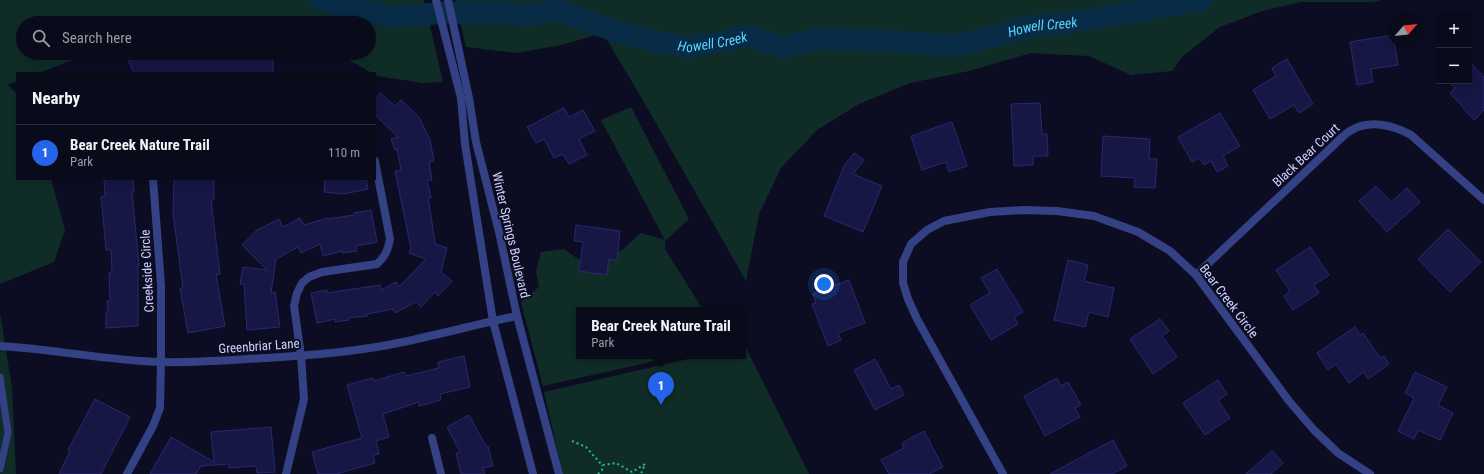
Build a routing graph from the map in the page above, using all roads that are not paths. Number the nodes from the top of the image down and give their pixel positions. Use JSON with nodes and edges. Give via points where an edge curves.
{"nodes":[{"id":1,"x":436,"y":0,"type":"edge"},
{"id":2,"x":448,"y":0,"type":"edge"},
{"id":3,"x":376,"y":166,"type":"edge"},
{"id":4,"x":153,"y":180,"type":"edge"},
{"id":5,"x":1484,"y":200,"type":"edge"},
{"id":6,"x":1196,"y":276,"type":"junction"},
{"id":7,"x":517,"y":316,"type":"junction"},
{"id":8,"x":493,"y":321,"type":"junction"},
{"id":9,"x":0,"y":346,"type":"edge"},
{"id":10,"x":301,"y":356,"type":"junction"},
{"id":11,"x":161,"y":362,"type":"junction"},
{"id":12,"x":0,"y":377,"type":"edge"},
{"id":13,"x":432,"y":438,"type":"dead end"},
{"id":14,"x":0,"y":469,"type":"edge"},
{"id":15,"x":127,"y":474,"type":"edge"},
{"id":16,"x":286,"y":474,"type":"edge"},
{"id":17,"x":441,"y":474,"type":"edge"},
{"id":18,"x":533,"y":474,"type":"edge"},
{"id":19,"x":559,"y":474,"type":"edge"},
{"id":20,"x":1003,"y":474,"type":"edge"},
{"id":21,"x":1370,"y":474,"type":"edge"}],
"edges":[{"from":1,"to":8,"type":"street","name":"Winter Springs Boulevard","via":[[461,98],[465,144]]},
{"from":2,"to":7,"type":"street","name":"Winter Springs Boulevard","via":[[476,142]]},
{"from":3,"to":10,"type":"street","via":[[390,240],[388,249],[377,264],[322,272],[302,283],[294,306]]},
{"from":4,"to":11,"type":"street","name":"Creekside Circle","via":[[161,285]]},
{"from":5,"to":6,"type":"street","name":"Black Bear Court","via":[[1411,135],[1398,128],[1367,124],[1351,130],[1336,143]]},
{"from":6,"to":20,"type":"street","name":"Bear Creek Circle","via":[[1170,251],[1138,232],[1094,216],[1057,211],[990,212],[944,221],[927,230],[911,244],[903,262],[902,283],[908,299]]},
{"from":6,"to":21,"type":"street","name":"Bear Creek Circle","via":[[1284,395],[1313,429],[1338,453]]},
{"from":7,"to":8,"type":"street","name":"Greenbriar Lane"},
{"from":7,"to":19,"type":"street","name":"Winter Springs Boulevard"},
{"from":8,"to":10,"type":"street","name":"Greenbriar Lane","via":[[398,343]]},
{"from":8,"to":18,"type":"street","name":"Winter Springs Boulevard"},
{"from":9,"to":11,"type":"street","name":"Greenbriar Lane"},
{"from":10,"to":11,"type":"street","name":"Greenbriar Lane"},
{"from":10,"to":16,"type":"street","via":[[304,399]]},
{"from":11,"to":15,"type":"street","name":"Creekside Circle","via":[[160,408]]},
{"from":12,"to":14,"type":"lane","via":[[8,432]]},
{"from":13,"to":17,"type":"street"}]}
